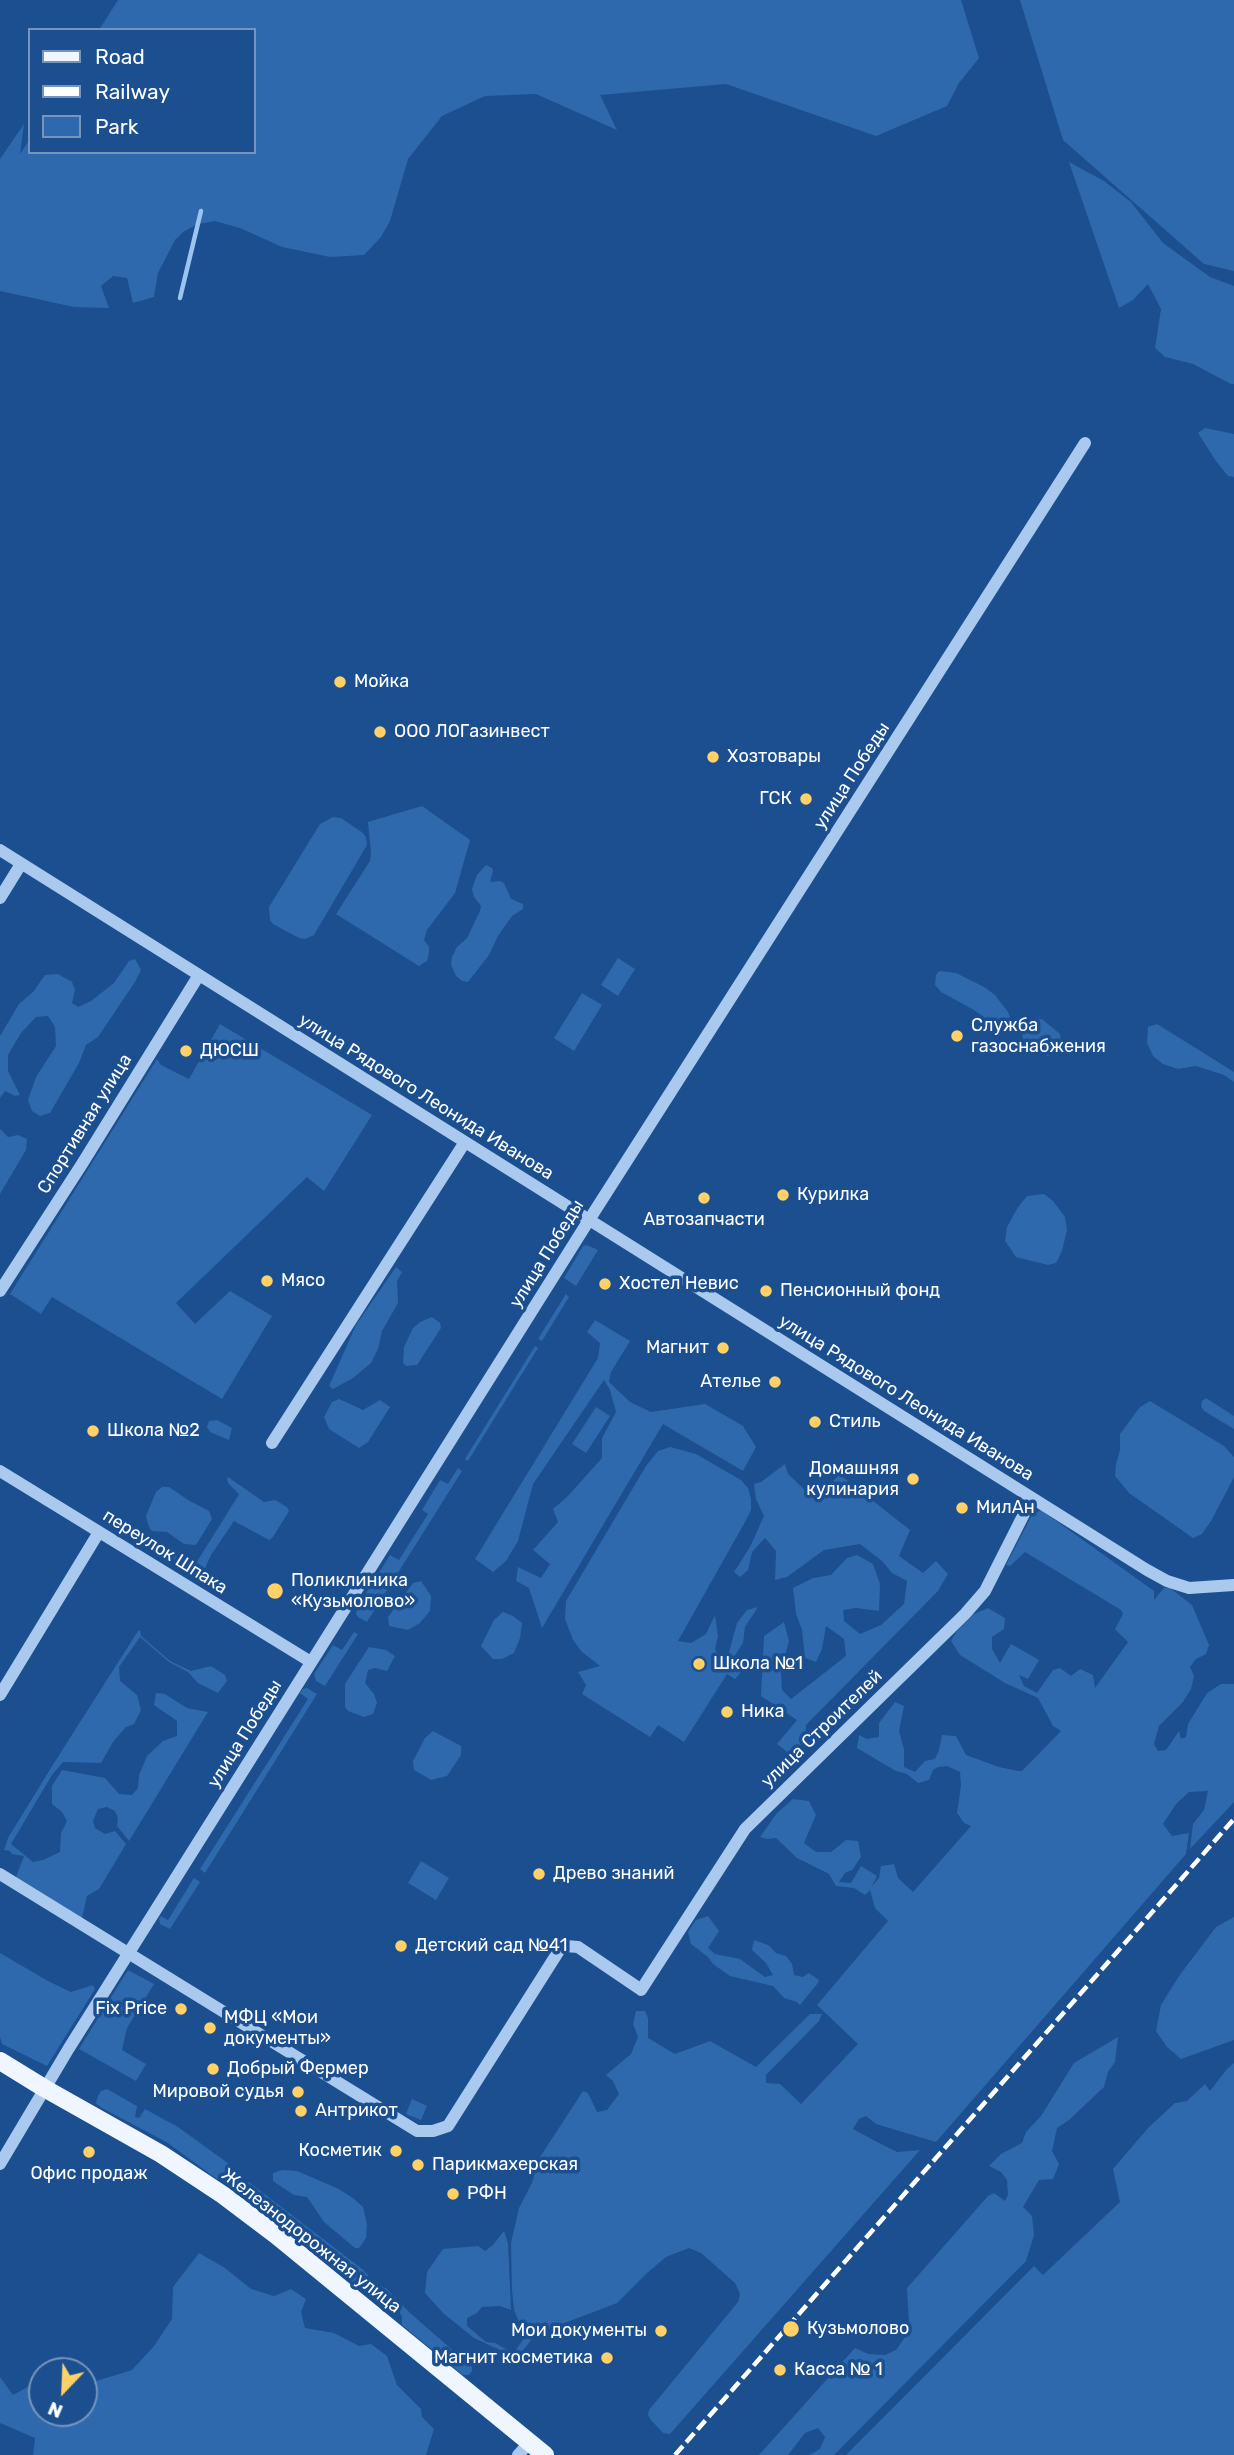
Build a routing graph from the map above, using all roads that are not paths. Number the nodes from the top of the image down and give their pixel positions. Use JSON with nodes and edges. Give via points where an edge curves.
{"nodes":[{"id":1,"x":1085,"y":443,"type":"dead end"},
{"id":2,"x":0,"y":850,"type":"edge"},
{"id":3,"x":21,"y":864,"type":"junction"},
{"id":4,"x":0,"y":898,"type":"edge"},
{"id":5,"x":199,"y":975,"type":"junction"},
{"id":6,"x":465,"y":1142,"type":"junction"},
{"id":7,"x":589,"y":1220,"type":"junction"},
{"id":8,"x":0,"y":1291,"type":"edge"},
{"id":9,"x":272,"y":1443,"type":"dead end"},
{"id":10,"x":0,"y":1471,"type":"edge"},
{"id":11,"x":1032,"y":1498,"type":"junction"},
{"id":12,"x":99,"y":1532,"type":"junction"},
{"id":13,"x":1234,"y":1585,"type":"edge"},
{"id":14,"x":311,"y":1662,"type":"junction"},
{"id":15,"x":0,"y":1695,"type":"edge"},
{"id":16,"x":0,"y":1874,"type":"edge"},
{"id":17,"x":128,"y":1953,"type":"junction"},
{"id":18,"x":0,"y":2060,"type":"edge"},
{"id":19,"x":44,"y":2088,"type":"junction"},
{"id":20,"x":0,"y":2164,"type":"edge"},
{"id":21,"x":523,"y":2449,"type":"edge"},
{"id":22,"x":545,"y":2455,"type":"edge"}],
"edges":[{"from":1,"to":7,"type":"street","name":"улица Победы"},
{"from":2,"to":3,"type":"street","name":"улица Рядового Леонида Иванова"},
{"from":3,"to":4,"type":"street"},
{"from":3,"to":5,"type":"street","name":"улица Рядового Леонида Иванова"},
{"from":5,"to":6,"type":"street","name":"улица Рядового Леонида Иванова"},
{"from":5,"to":8,"type":"street","name":"Спортивная улица"},
{"from":6,"to":7,"type":"street","name":"улица Рядового Леонида Иванова"},
{"from":6,"to":9,"type":"street"},
{"from":7,"to":11,"type":"street","name":"улица Рядового Леонида Иванова"},
{"from":7,"to":14,"type":"street","name":"улица Победы"},
{"from":10,"to":12,"type":"street","name":"переулок Шпака"},
{"from":11,"to":13,"type":"street","name":"улица Рядового Леонида Иванова","via":[[1167,1581],[1189,1588]]},
{"from":11,"to":17,"type":"street","name":"улица Строителей","via":[[985,1591],[745,1829],[641,1989],[578,1947],[566,1946],[555,1955],[448,2126],[417,2131]]},
{"from":12,"to":14,"type":"street","name":"переулок Шпака"},
{"from":12,"to":15,"type":"street"},
{"from":14,"to":17,"type":"street","name":"улица Победы"},
{"from":16,"to":17,"type":"street"},
{"from":17,"to":19,"type":"street","name":"улица Победы"},
{"from":18,"to":19,"type":"main road","name":"Железнодорожная улица"},
{"from":19,"to":20,"type":"street","name":"улица Победы"},
{"from":19,"to":21,"type":"main road","name":"Железнодорожная улица","via":[[223,2195],[276,2235]]},
{"from":21,"to":22,"type":"main road","name":"Железнодорожная улица"}]}
